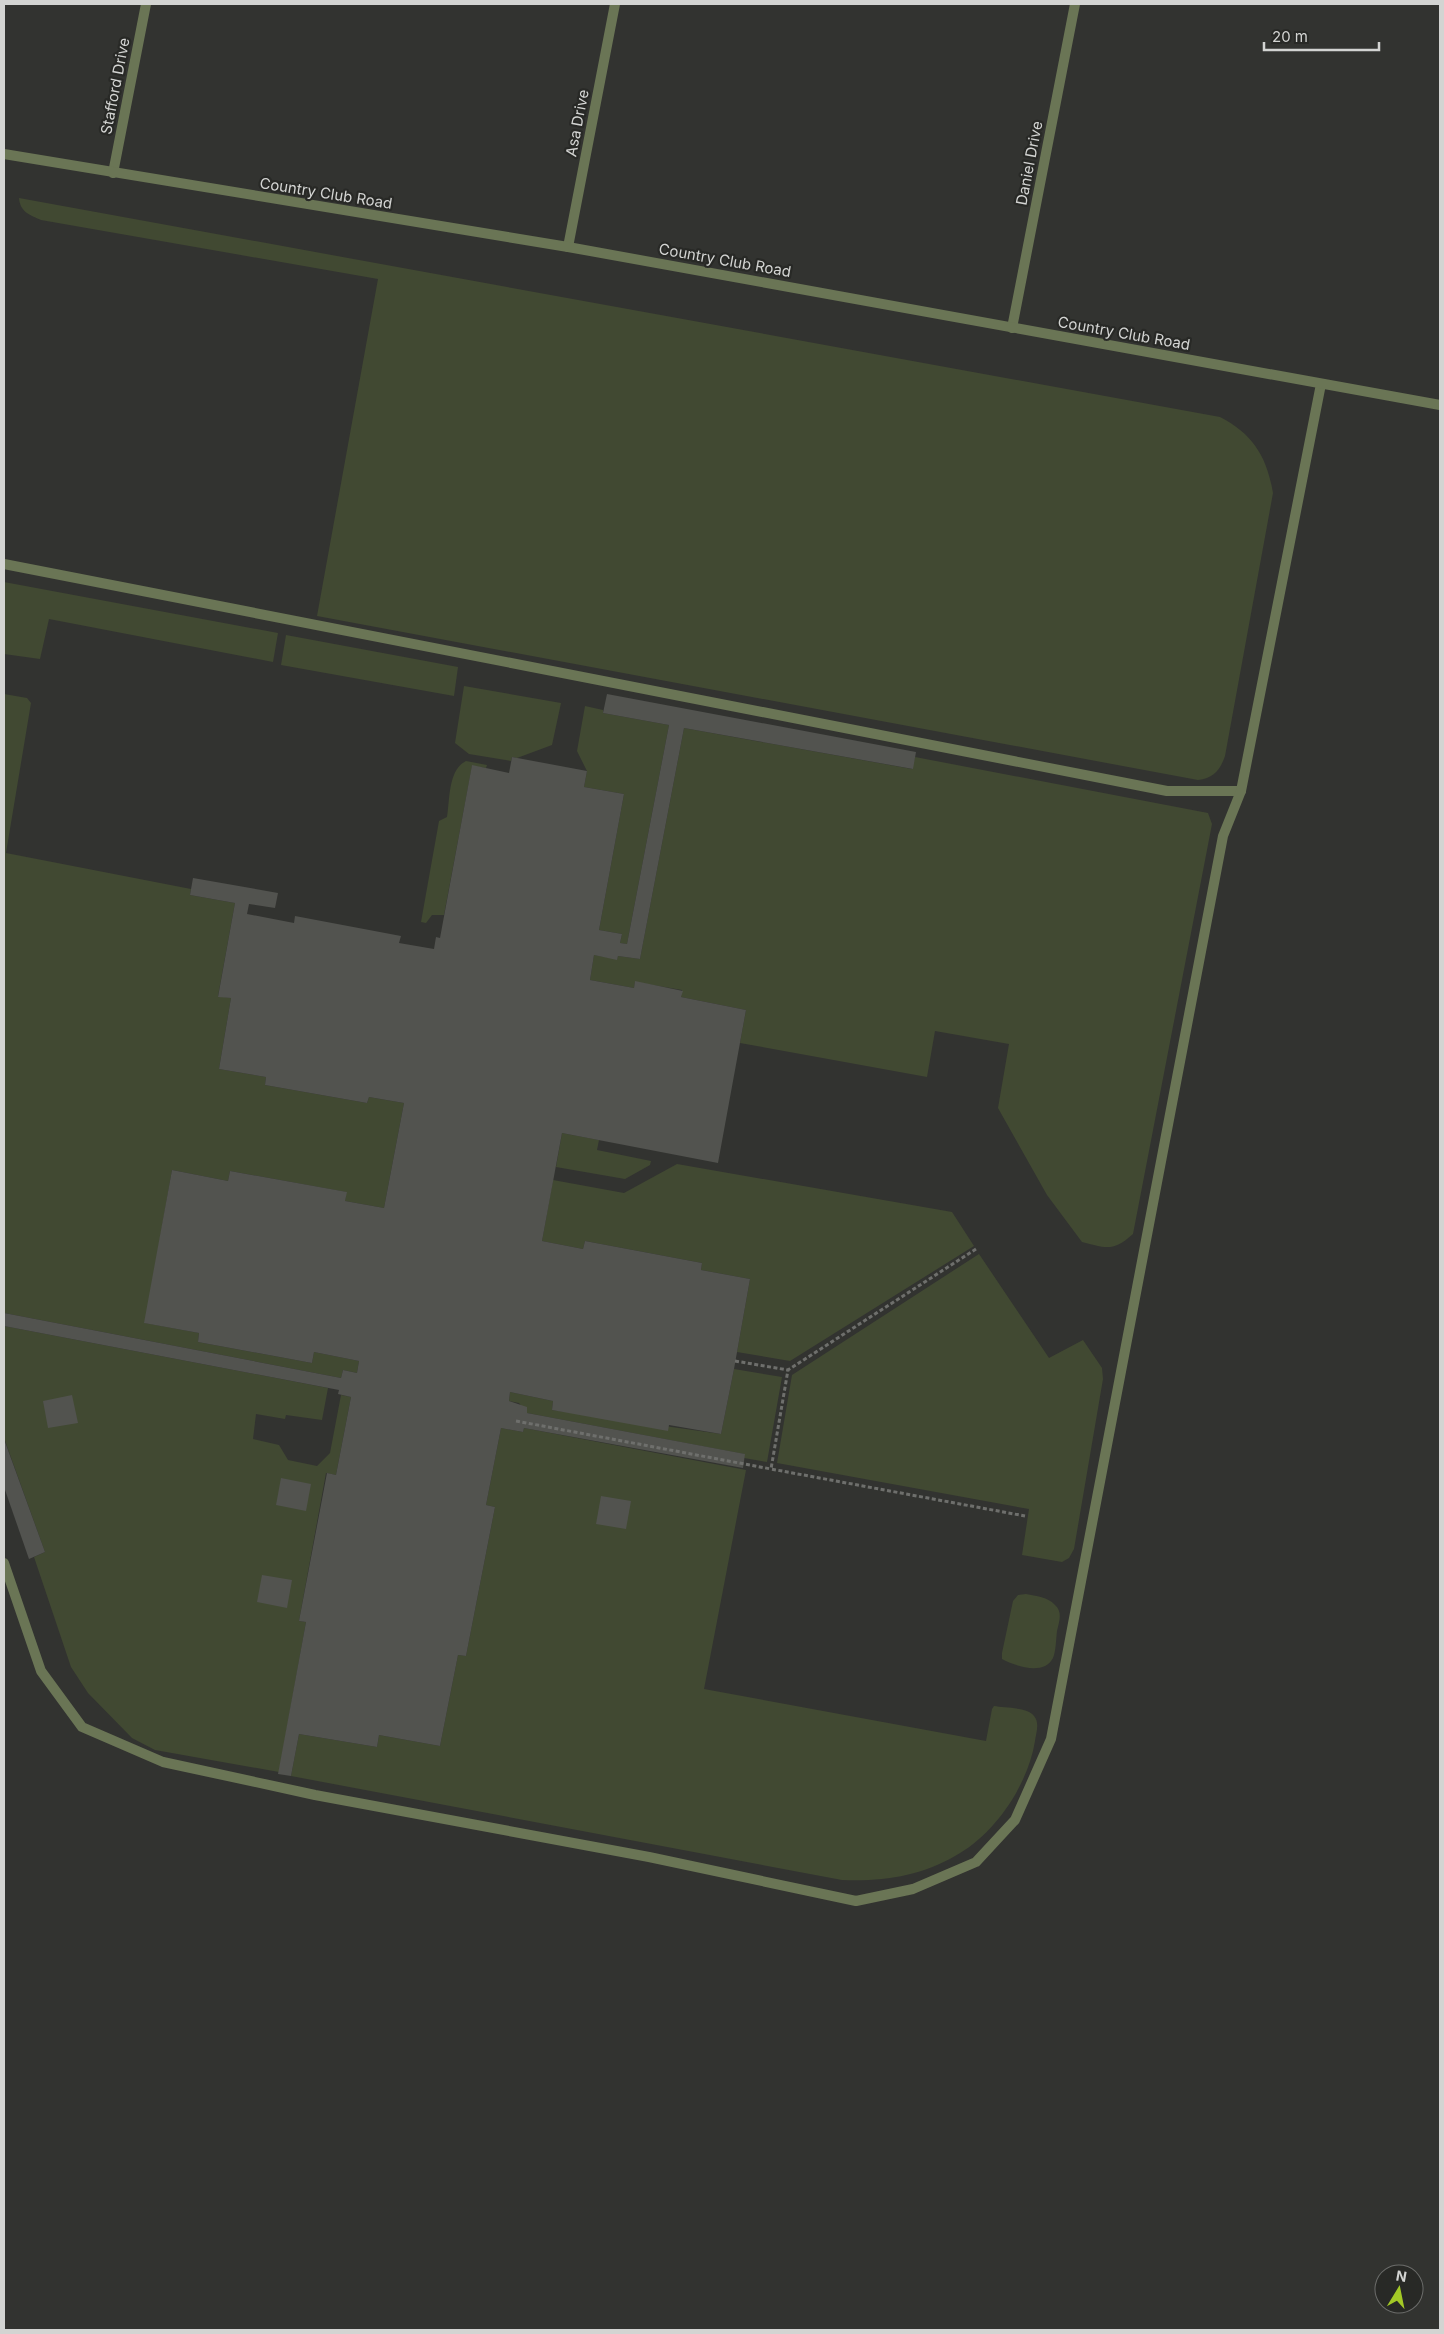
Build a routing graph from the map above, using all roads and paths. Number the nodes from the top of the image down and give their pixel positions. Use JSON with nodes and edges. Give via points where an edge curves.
{"nodes":[{"id":1,"x":146,"y":4,"type":"edge"},
{"id":2,"x":615,"y":4,"type":"edge"},
{"id":3,"x":1075,"y":4,"type":"edge"},
{"id":4,"x":4,"y":154,"type":"edge"},
{"id":5,"x":113,"y":173,"type":"junction"},
{"id":6,"x":568,"y":247,"type":"junction"},
{"id":7,"x":1012,"y":328,"type":"junction"},
{"id":8,"x":1321,"y":384,"type":"junction"},
{"id":9,"x":1440,"y":406,"type":"edge"},
{"id":10,"x":4,"y":564,"type":"edge"},
{"id":11,"x":1241,"y":792,"type":"junction"},
{"id":12,"x":976,"y":1249,"type":"dead end"},
{"id":13,"x":735,"y":1361,"type":"dead end"},
{"id":14,"x":788,"y":1370,"type":"junction"},
{"id":15,"x":516,"y":1421,"type":"dead end"},
{"id":16,"x":771,"y":1470,"type":"junction"},
{"id":17,"x":1025,"y":1516,"type":"dead end"},
{"id":18,"x":4,"y":1563,"type":"edge"}],
"edges":[{"from":1,"to":5,"type":"street","name":"Stafford Drive"},
{"from":2,"to":6,"type":"street","name":"Asa Drive"},
{"from":3,"to":7,"type":"street","name":"Daniel Drive"},
{"from":4,"to":5,"type":"street","name":"Country Club Road"},
{"from":5,"to":6,"type":"street","name":"Country Club Road"},
{"from":6,"to":7,"type":"street","name":"Country Club Road"},
{"from":7,"to":8,"type":"street","name":"Country Club Road"},
{"from":8,"to":9,"type":"street","name":"Country Club Road"},
{"from":8,"to":11,"type":"street"},
{"from":10,"to":11,"type":"street","via":[[1167,791]]},
{"from":11,"to":18,"type":"street","via":[[1223,836],[1051,1739],[1015,1820],[976,1862],[913,1889],[856,1901],[163,1762],[82,1727],[41,1671]]},
{"from":12,"to":14,"type":"path"},
{"from":13,"to":14,"type":"path"},
{"from":14,"to":16,"type":"path"},
{"from":15,"to":16,"type":"path"},
{"from":16,"to":17,"type":"path"}]}
